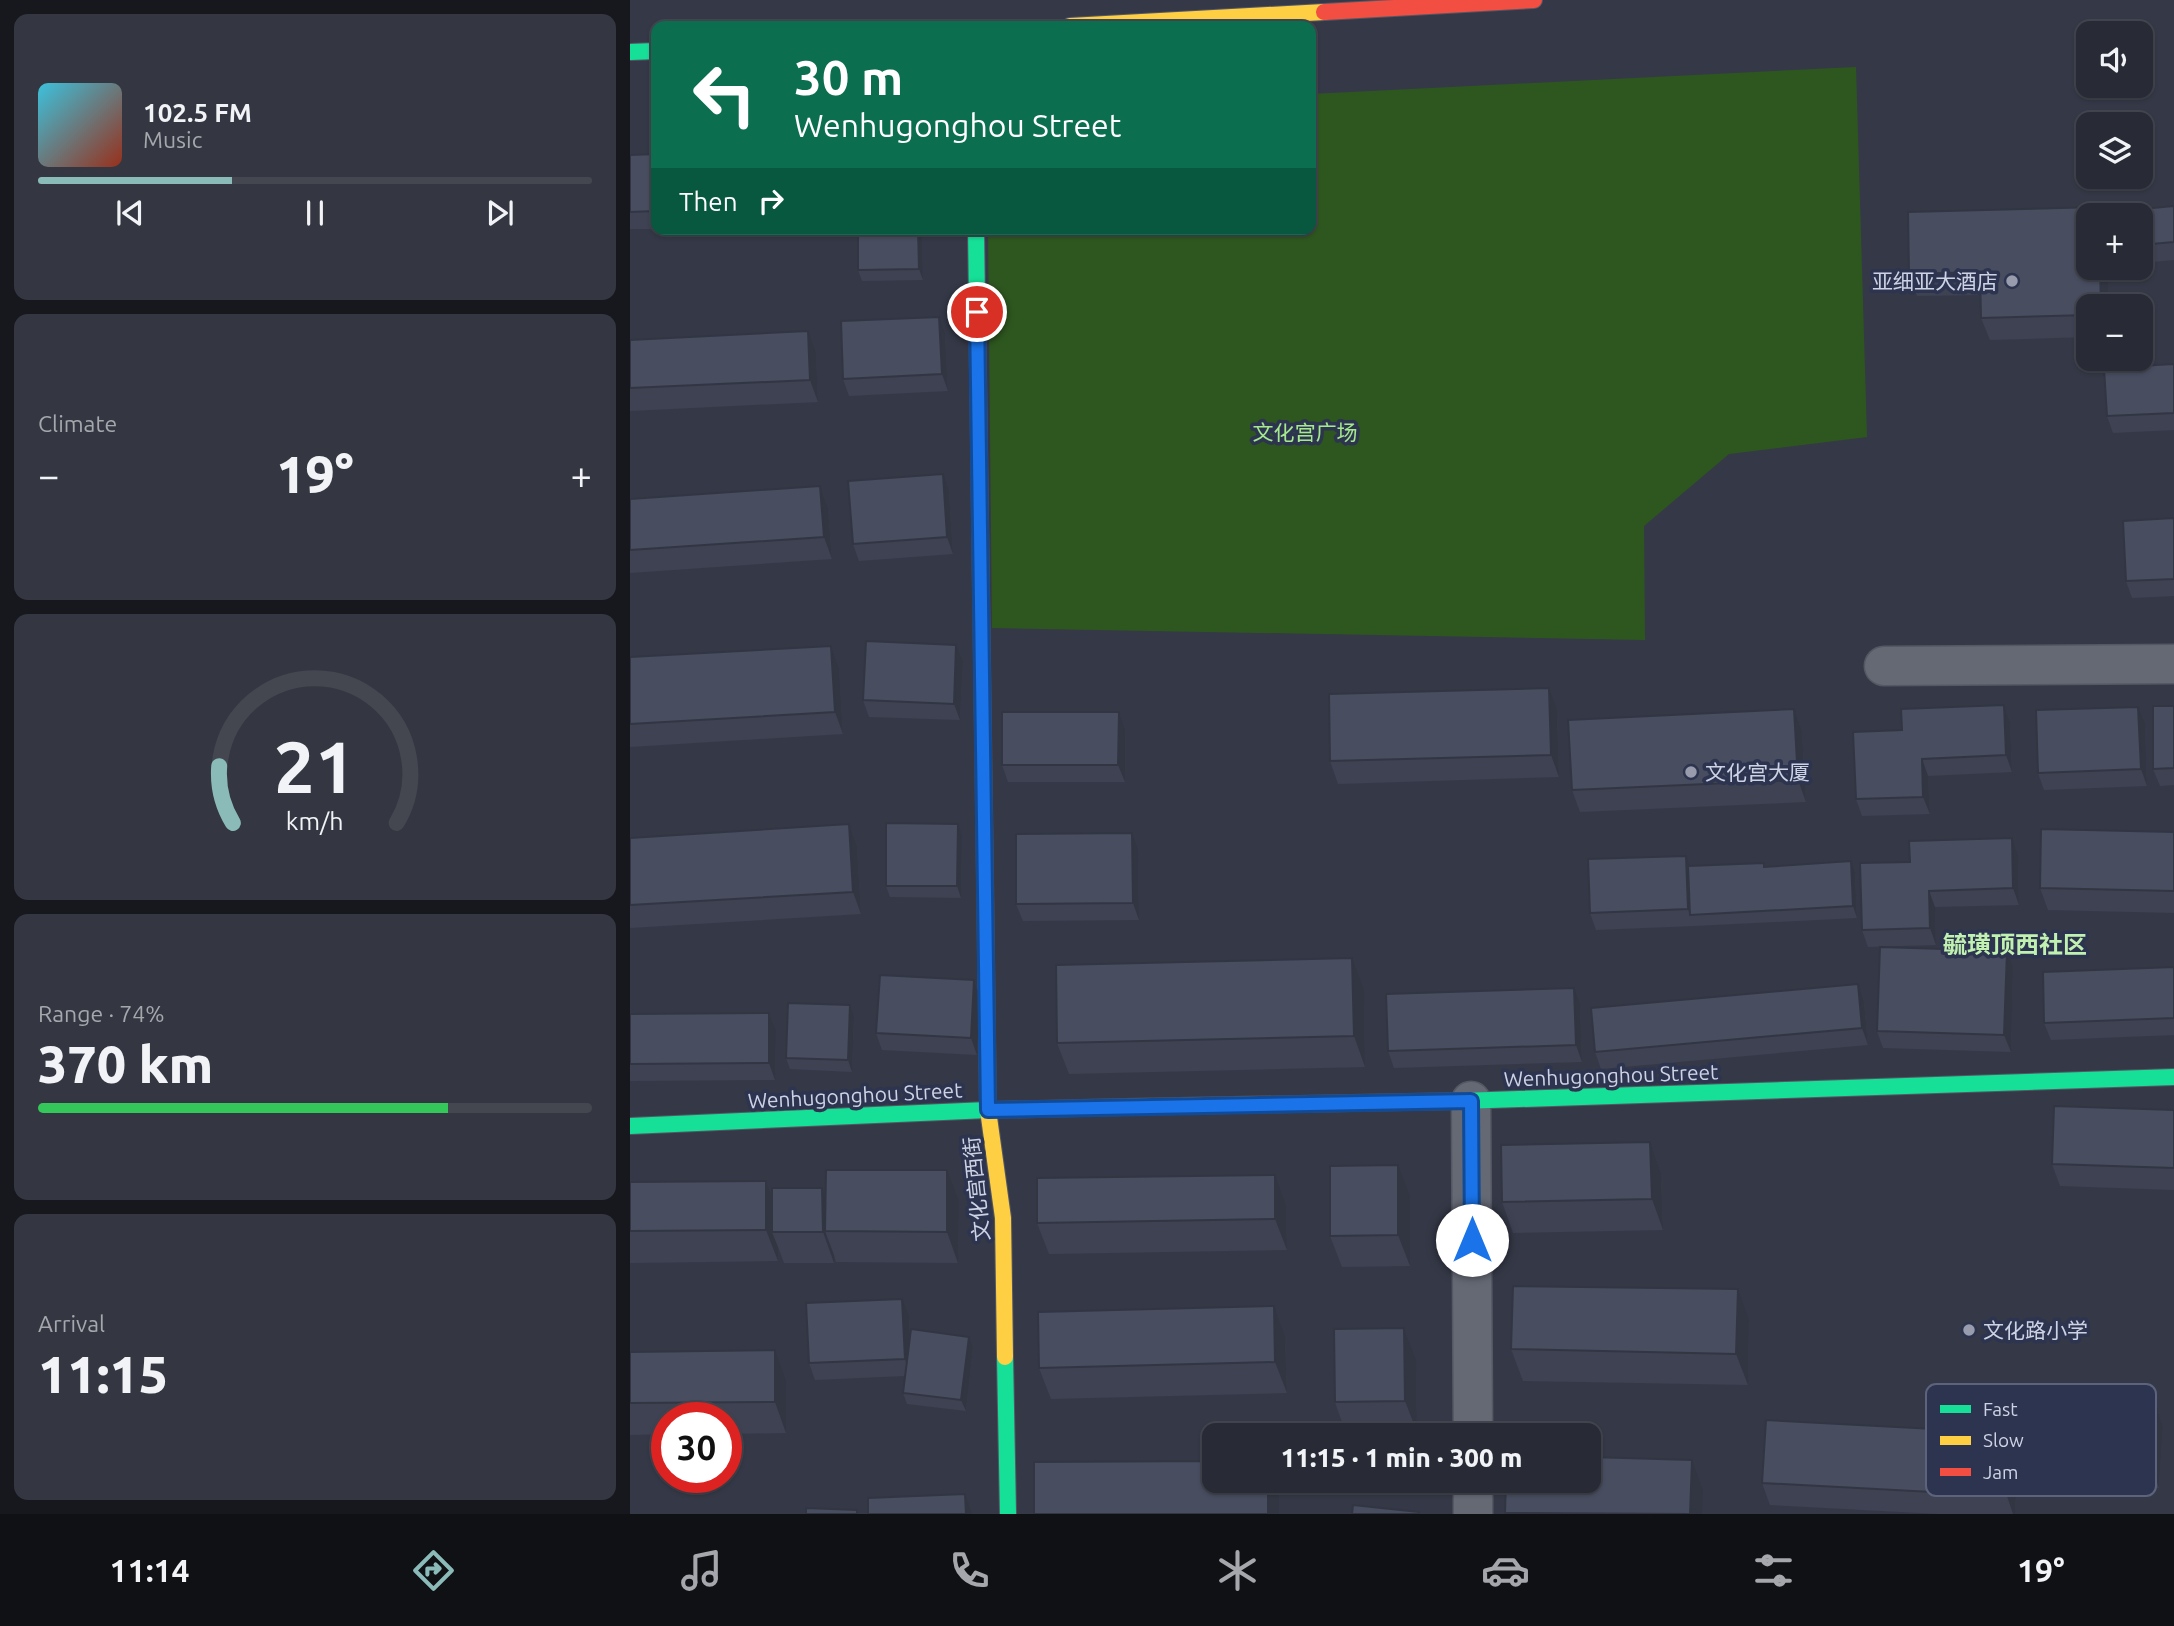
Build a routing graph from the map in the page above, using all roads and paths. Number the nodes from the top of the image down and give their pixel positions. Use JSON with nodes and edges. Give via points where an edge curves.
{"nodes":[{"id":1,"x":1534,"y":0,"type":"edge"},
{"id":2,"x":1159,"y":21,"type":"edge"},
{"id":3,"x":651,"y":51,"type":"edge"},
{"id":4,"x":630,"y":52,"type":"edge"},
{"id":5,"x":976,"y":235,"type":"edge"},
{"id":6,"x":2174,"y":664,"type":"edge"},
{"id":7,"x":1884,"y":666,"type":"dead end"},
{"id":8,"x":2174,"y":1077,"type":"edge"},
{"id":9,"x":1471,"y":1101,"type":"junction"},
{"id":10,"x":988,"y":1110,"type":"junction"},
{"id":11,"x":630,"y":1126,"type":"edge"},
{"id":12,"x":1473,"y":1423,"type":"edge"},
{"id":13,"x":1473,"y":1493,"type":"edge"},
{"id":14,"x":1008,"y":1514,"type":"edge"},
{"id":15,"x":1473,"y":1514,"type":"edge"}],
"edges":[{"from":1,"to":2,"type":"street"},
{"from":3,"to":4,"type":"street"},
{"from":5,"to":10,"type":"street","name":"文化宫西街"},
{"from":6,"to":7,"type":"street"},
{"from":8,"to":9,"type":"street","name":"Wenhugonghou Street"},
{"from":9,"to":10,"type":"street","name":"Wenhugonghou Street"},
{"from":9,"to":12,"type":"street"},
{"from":10,"to":11,"type":"street","name":"Wenhugonghou Street"},
{"from":10,"to":14,"type":"street","name":"文化宫西街","via":[[1003,1218]]},
{"from":13,"to":15,"type":"street"}]}
